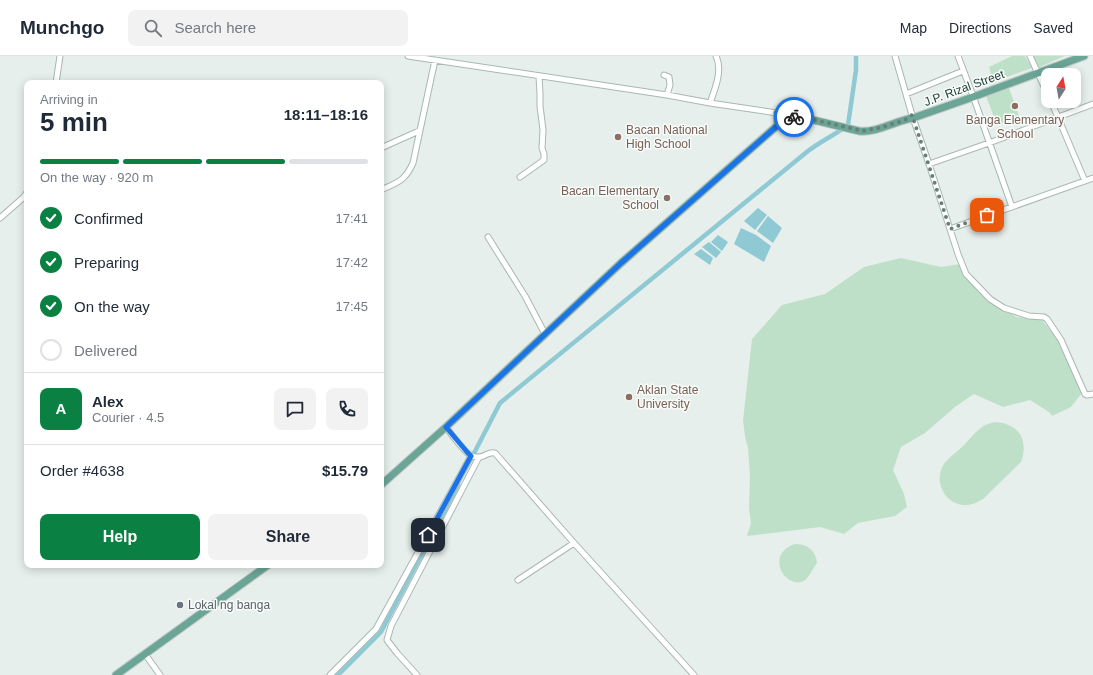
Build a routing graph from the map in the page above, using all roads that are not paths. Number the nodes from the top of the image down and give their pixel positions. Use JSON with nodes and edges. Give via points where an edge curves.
{"nodes":[{"id":1,"x":60,"y":56,"type":"edge"},
{"id":2,"x":408,"y":56,"type":"edge"},
{"id":3,"x":716,"y":56,"type":"edge"},
{"id":4,"x":958,"y":56,"type":"edge"},
{"id":5,"x":1030,"y":56,"type":"edge"},
{"id":6,"x":1071,"y":56,"type":"edge"},
{"id":7,"x":1084,"y":56,"type":"edge"},
{"id":8,"x":896,"y":57,"type":"edge"},
{"id":9,"x":442,"y":59,"type":"edge"},
{"id":10,"x":435,"y":60,"type":"junction"},
{"id":11,"x":963,"y":71,"type":"junction"},
{"id":12,"x":1038,"y":71,"type":"junction"},
{"id":13,"x":664,"y":75,"type":"dead end"},
{"id":14,"x":539,"y":76,"type":"junction"},
{"id":15,"x":1041,"y":78,"type":"edge"},
{"id":16,"x":56,"y":80,"type":"edge"},
{"id":17,"x":906,"y":94,"type":"junction"},
{"id":18,"x":667,"y":95,"type":"junction"},
{"id":19,"x":973,"y":95,"type":"junction"},
{"id":20,"x":710,"y":103,"type":"junction"},
{"id":21,"x":1093,"y":104,"type":"edge"},
{"id":22,"x":1054,"y":108,"type":"edge"},
{"id":23,"x":777,"y":113,"type":"junction"},
{"id":24,"x":797,"y":116,"type":"junction"},
{"id":25,"x":912,"y":117,"type":"junction"},
{"id":26,"x":1058,"y":117,"type":"junction"},
{"id":27,"x":778,"y":125,"type":"junction"},
{"id":28,"x":419,"y":131,"type":"junction"},
{"id":29,"x":989,"y":143,"type":"junction"},
{"id":30,"x":384,"y":147,"type":"edge"},
{"id":31,"x":929,"y":164,"type":"junction"},
{"id":32,"x":520,"y":177,"type":"dead end"},
{"id":33,"x":1093,"y":178,"type":"edge"},
{"id":34,"x":1086,"y":181,"type":"junction"},
{"id":35,"x":384,"y":189,"type":"edge"},
{"id":36,"x":24,"y":197,"type":"edge"},
{"id":37,"x":1012,"y":206,"type":"junction"},
{"id":38,"x":0,"y":218,"type":"edge"},
{"id":39,"x":950,"y":229,"type":"junction"},
{"id":40,"x":488,"y":237,"type":"dead end"},
{"id":41,"x":545,"y":334,"type":"junction"},
{"id":42,"x":1093,"y":394,"type":"edge"},
{"id":43,"x":446,"y":427,"type":"junction"},
{"id":44,"x":474,"y":456,"type":"junction"},
{"id":45,"x":384,"y":482,"type":"edge"},
{"id":46,"x":574,"y":543,"type":"junction"},
{"id":47,"x":264,"y":568,"type":"edge"},
{"id":48,"x":518,"y":580,"type":"dead end"},
{"id":49,"x":145,"y":654,"type":"junction"},
{"id":50,"x":116,"y":675,"type":"edge"},
{"id":51,"x":160,"y":675,"type":"edge"},
{"id":52,"x":330,"y":675,"type":"edge"},
{"id":53,"x":417,"y":675,"type":"edge"},
{"id":54,"x":694,"y":675,"type":"edge"}],
"edges":[{"from":1,"to":16,"type":"street"},
{"from":2,"to":10,"type":"street"},
{"from":3,"to":20,"type":"street","via":[[719,62],[718,76]]},
{"from":4,"to":11,"type":"street"},
{"from":5,"to":12,"type":"street"},
{"from":6,"to":12,"type":"main road","name":"J.P. Rizal Street"},
{"from":7,"to":12,"type":"main road","name":"J.P. Rizal Street"},
{"from":8,"to":17,"type":"street"},
{"from":9,"to":10,"type":"street"},
{"from":9,"to":14,"type":"street"},
{"from":10,"to":28,"type":"street"},
{"from":11,"to":17,"type":"street"},
{"from":11,"to":19,"type":"street"},
{"from":12,"to":15,"type":"street"},
{"from":12,"to":19,"type":"main road","name":"J.P. Rizal Street"},
{"from":13,"to":18,"type":"street","via":[[669,77]]},
{"from":14,"to":18,"type":"street"},
{"from":14,"to":32,"type":"street","via":[[544,160]]},
{"from":17,"to":25,"type":"street"},
{"from":18,"to":20,"type":"street"},
{"from":19,"to":25,"type":"main road","name":"J.P. Rizal Street"},
{"from":19,"to":29,"type":"street"},
{"from":20,"to":23,"type":"street"},
{"from":21,"to":26,"type":"street"},
{"from":22,"to":26,"type":"street"},
{"from":23,"to":24,"type":"street"},
{"from":23,"to":27,"type":"main road"},
{"from":24,"to":25,"type":"main road","name":"J.P. Rizal Street","via":[[863,131]]},
{"from":24,"to":27,"type":"main road"},
{"from":25,"to":31,"type":"street"},
{"from":26,"to":29,"type":"street"},
{"from":26,"to":34,"type":"street"},
{"from":27,"to":41,"type":"main road","via":[[621,263]]},
{"from":28,"to":30,"type":"street"},
{"from":28,"to":35,"type":"street","via":[[413,163],[406,176]]},
{"from":29,"to":31,"type":"street"},
{"from":29,"to":37,"type":"street"},
{"from":31,"to":39,"type":"street"},
{"from":33,"to":34,"type":"street"},
{"from":34,"to":37,"type":"street"},
{"from":36,"to":38,"type":"street"},
{"from":37,"to":39,"type":"street"},
{"from":39,"to":42,"type":"street","via":[[970,279],[990,299],[1004,308],[1047,319],[1061,340],[1085,394]]},
{"from":40,"to":41,"type":"street"},
{"from":41,"to":43,"type":"main road"},
{"from":43,"to":44,"type":"street","via":[[467,452]]},
{"from":43,"to":45,"type":"main road"},
{"from":44,"to":46,"type":"street","via":[[495,453]]},
{"from":44,"to":52,"type":"street","via":[[376,629]]},
{"from":44,"to":53,"type":"street","via":[[391,626],[387,640]]},
{"from":46,"to":48,"type":"street"},
{"from":46,"to":54,"type":"street"},
{"from":47,"to":49,"type":"main road"},
{"from":49,"to":50,"type":"main road"},
{"from":49,"to":51,"type":"street"}]}
